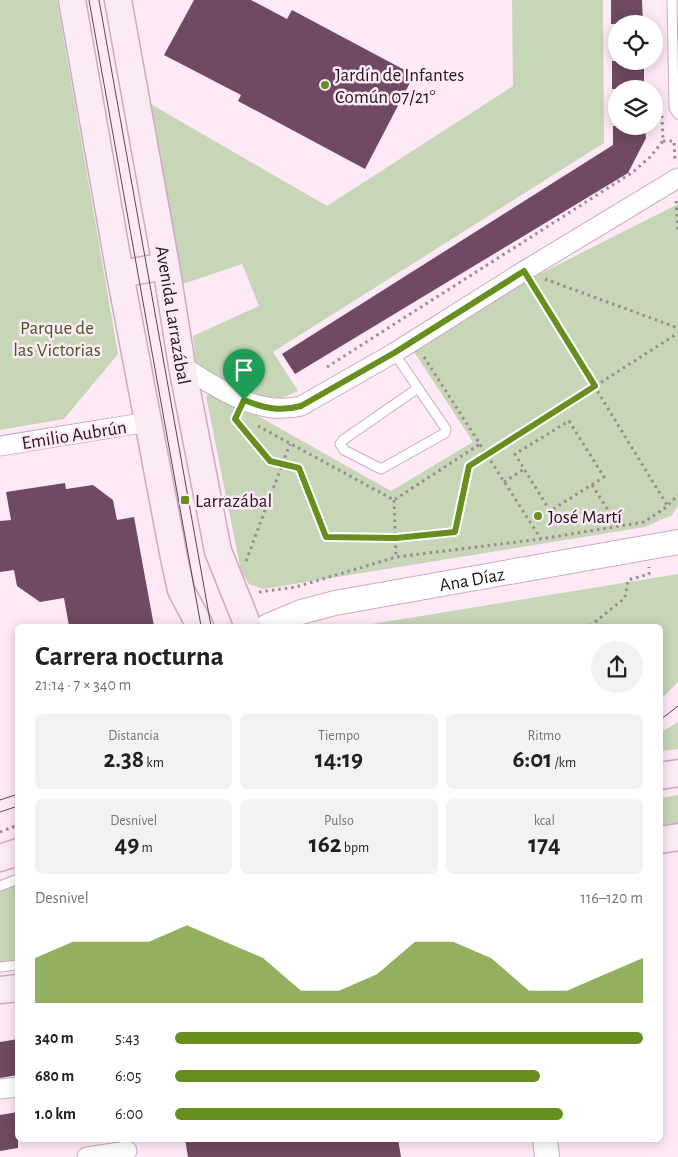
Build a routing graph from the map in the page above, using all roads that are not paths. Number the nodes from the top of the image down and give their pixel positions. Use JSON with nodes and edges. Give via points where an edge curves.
{"nodes":[{"id":1,"x":72,"y":0,"type":"edge"},
{"id":2,"x":118,"y":0,"type":"edge"},
{"id":3,"x":672,"y":0,"type":"edge"},
{"id":4,"x":678,"y":114,"type":"edge"},
{"id":5,"x":678,"y":178,"type":"edge"},
{"id":6,"x":166,"y":266,"type":"junction"},
{"id":7,"x":120,"y":274,"type":"junction"},
{"id":8,"x":394,"y":353,"type":"junction"},
{"id":9,"x":182,"y":366,"type":"junction"},
{"id":10,"x":418,"y":388,"type":"junction"},
{"id":11,"x":148,"y":422,"type":"junction"},
{"id":12,"x":0,"y":446,"type":"edge"},
{"id":13,"x":678,"y":542,"type":"edge"},
{"id":14,"x":199,"y":624,"type":"edge"},
{"id":15,"x":247,"y":624,"type":"edge"},
{"id":16,"x":273,"y":624,"type":"edge"},
{"id":17,"x":678,"y":773,"type":"edge"},
{"id":18,"x":663,"y":776,"type":"edge"},
{"id":19,"x":678,"y":837,"type":"edge"},
{"id":20,"x":663,"y":840,"type":"edge"},
{"id":21,"x":15,"y":853,"type":"edge"},
{"id":22,"x":0,"y":858,"type":"edge"},
{"id":23,"x":15,"y":880,"type":"edge"},
{"id":24,"x":0,"y":886,"type":"edge"},
{"id":25,"x":15,"y":964,"type":"edge"},
{"id":26,"x":0,"y":966,"type":"edge"},
{"id":27,"x":15,"y":988,"type":"edge"},
{"id":28,"x":0,"y":990,"type":"edge"},
{"id":29,"x":15,"y":1087,"type":"edge"},
{"id":30,"x":0,"y":1090,"type":"edge"},
{"id":31,"x":545,"y":1142,"type":"edge"},
{"id":32,"x":127,"y":1149,"type":"edge"},
{"id":33,"x":87,"y":1157,"type":"edge"},
{"id":34,"x":547,"y":1157,"type":"edge"}],
"edges":[{"from":1,"to":7,"type":"main road"},
{"from":2,"to":6,"type":"main road","name":"Avenida Larrazábal"},
{"from":3,"to":4,"type":"lane","via":[[674,108]]},
{"from":5,"to":8,"type":"street"},
{"from":6,"to":7,"type":"main road"},
{"from":6,"to":9,"type":"main road","name":"Avenida Larrazábal"},
{"from":7,"to":11,"type":"main road"},
{"from":8,"to":9,"type":"street","via":[[301,406],[285,410],[271,410],[244,400]]},
{"from":8,"to":10,"type":"lane"},
{"from":9,"to":15,"type":"main road","name":"Avenida Larrazábal","via":[[218,551]]},
{"from":10,"to":10,"type":"lane","via":[[446,429],[445,433],[381,469],[344,450],[340,444],[343,440]]},
{"from":11,"to":12,"type":"street","name":"Emilio Aubrún"},
{"from":11,"to":14,"type":"main road","via":[[181,590]]},
{"from":13,"to":16,"type":"street","name":"Ana Díaz","via":[[335,603]]},
{"from":17,"to":18,"type":"main road"},
{"from":19,"to":20,"type":"main road"},
{"from":21,"to":22,"type":"main road"},
{"from":23,"to":24,"type":"lane"},
{"from":25,"to":26,"type":"lane"},
{"from":27,"to":28,"type":"main road"},
{"from":29,"to":30,"type":"street"},
{"from":31,"to":34,"type":"street"},
{"from":32,"to":33,"type":"street"}]}
